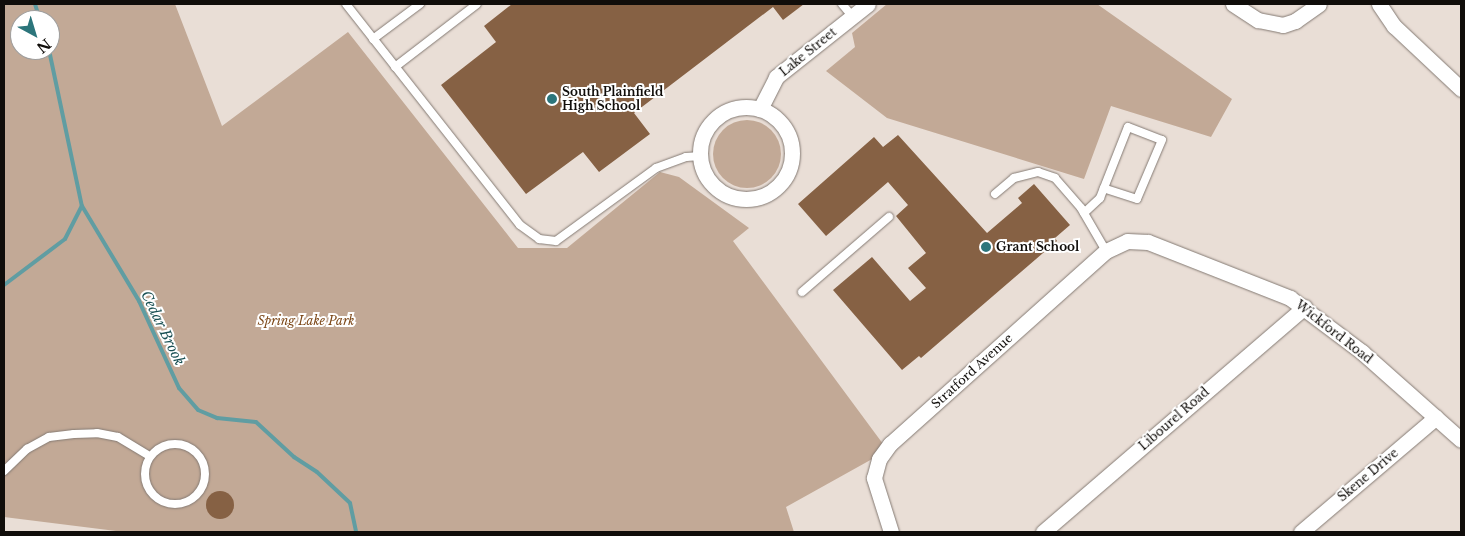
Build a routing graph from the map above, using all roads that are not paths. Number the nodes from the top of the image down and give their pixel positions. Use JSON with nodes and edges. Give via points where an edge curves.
{"nodes":[{"id":1,"x":346,"y":4,"type":"edge"},
{"id":2,"x":420,"y":4,"type":"edge"},
{"id":3,"x":477,"y":4,"type":"edge"},
{"id":4,"x":842,"y":4,"type":"edge"},
{"id":5,"x":868,"y":4,"type":"edge"},
{"id":6,"x":1233,"y":4,"type":"edge"},
{"id":7,"x":1319,"y":4,"type":"edge"},
{"id":8,"x":1379,"y":4,"type":"edge"},
{"id":9,"x":852,"y":16,"type":"junction"},
{"id":10,"x":373,"y":39,"type":"junction"},
{"id":11,"x":395,"y":67,"type":"junction"},
{"id":12,"x":1461,"y":89,"type":"edge"},
{"id":13,"x":760,"y":109,"type":"junction"},
{"id":14,"x":700,"y":156,"type":"junction"},
{"id":15,"x":1104,"y":188,"type":"junction"},
{"id":16,"x":995,"y":194,"type":"dead end"},
{"id":17,"x":1084,"y":213,"type":"junction"},
{"id":18,"x":889,"y":217,"type":"dead end"},
{"id":19,"x":1127,"y":241,"type":"joint"},
{"id":20,"x":1106,"y":251,"type":"junction"},
{"id":21,"x":802,"y":292,"type":"dead end"},
{"id":22,"x":1305,"y":307,"type":"junction"},
{"id":23,"x":1436,"y":417,"type":"junction"},
{"id":24,"x":1461,"y":440,"type":"edge"},
{"id":25,"x":150,"y":456,"type":"junction"},
{"id":26,"x":4,"y":471,"type":"edge"},
{"id":27,"x":890,"y":532,"type":"edge"},
{"id":28,"x":1043,"y":532,"type":"edge"},
{"id":29,"x":1301,"y":532,"type":"edge"}],
"edges":[{"from":1,"to":10,"type":"lane"},
{"from":2,"to":10,"type":"lane"},
{"from":3,"to":11,"type":"lane"},
{"from":4,"to":9,"type":"lane"},
{"from":5,"to":9,"type":"street","name":"Lake Street"},
{"from":6,"to":7,"type":"street","via":[[1270,24],[1283,25],[1304,16]]},
{"from":8,"to":12,"type":"street","via":[[1394,26]]},
{"from":9,"to":13,"type":"street","name":"Lake Street","via":[[776,77]]},
{"from":10,"to":11,"type":"lane"},
{"from":11,"to":14,"type":"lane","via":[[520,225],[539,239],[556,241],[656,168],[686,157]]},
{"from":13,"to":14,"type":"street","via":[[748,107],[722,114],[705,133]]},
{"from":13,"to":14,"type":"street","via":[[785,129],[792,158],[780,185],[763,196],[744,200],[720,191],[710,182]]},
{"from":15,"to":15,"type":"lane","via":[[1128,127],[1162,140],[1137,199]]},
{"from":15,"to":17,"type":"lane","via":[[1100,198]]},
{"from":16,"to":17,"type":"lane","via":[[1014,178],[1038,172],[1055,178]]},
{"from":17,"to":20,"type":"lane"},
{"from":18,"to":21,"type":"lane"},
{"from":19,"to":20,"type":"street","name":"Stratford Avenue"},
{"from":19,"to":22,"type":"street","name":"Wickford Road","via":[[1148,242],[1290,298]]},
{"from":20,"to":27,"type":"street","name":"Stratford Avenue","via":[[890,444],[879,459],[874,478]]},
{"from":22,"to":23,"type":"street","name":"Wickford Road"},
{"from":22,"to":28,"type":"street","name":"Libourel Road"},
{"from":23,"to":24,"type":"street","name":"Wickford Road"},
{"from":23,"to":29,"type":"street","name":"Skene Drive"},
{"from":25,"to":25,"type":"lane","via":[[144,473],[146,486],[163,502],[186,503],[202,488],[204,465],[191,447],[168,444]]},
{"from":25,"to":26,"type":"lane","via":[[118,438],[97,433],[74,434],[49,437],[27,449]]}]}
